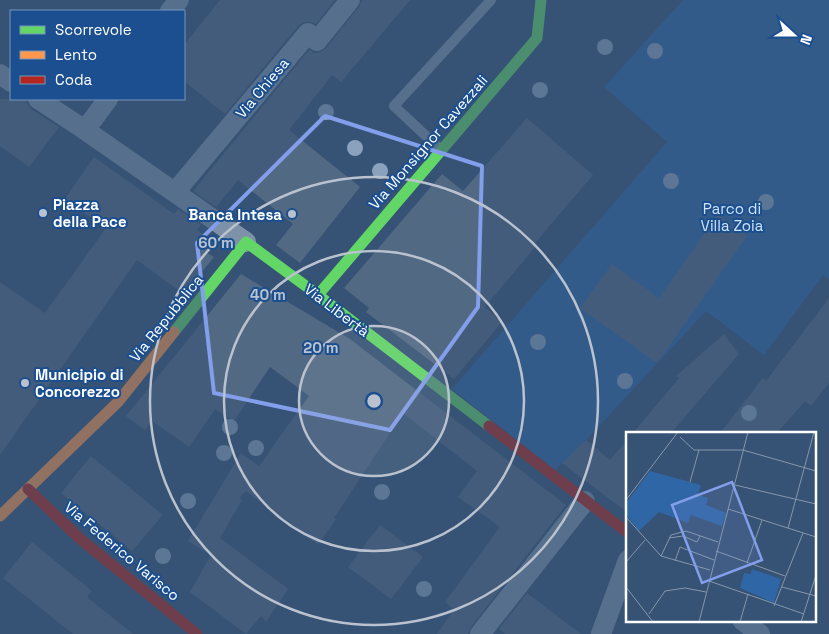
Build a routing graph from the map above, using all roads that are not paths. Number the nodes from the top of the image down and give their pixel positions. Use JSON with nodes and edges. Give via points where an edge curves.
{"nodes":[{"id":1,"x":350,"y":0,"type":"edge"},
{"id":2,"x":491,"y":0,"type":"edge"},
{"id":3,"x":541,"y":0,"type":"edge"},
{"id":4,"x":40,"y":100,"type":"edge"},
{"id":5,"x":107,"y":100,"type":"edge"},
{"id":6,"x":85,"y":130,"type":"junction"},
{"id":7,"x":440,"y":150,"type":"junction"},
{"id":8,"x":175,"y":192,"type":"junction"},
{"id":9,"x":246,"y":242,"type":"junction"},
{"id":10,"x":318,"y":294,"type":"junction"},
{"id":11,"x":28,"y":489,"type":"junction"},
{"id":12,"x":585,"y":501,"type":"junction"},
{"id":13,"x":0,"y":516,"type":"edge"},
{"id":14,"x":626,"y":532,"type":"edge"},
{"id":15,"x":626,"y":566,"type":"edge"},
{"id":16,"x":745,"y":622,"type":"edge"},
{"id":17,"x":197,"y":634,"type":"edge"},
{"id":18,"x":480,"y":634,"type":"edge"},
{"id":19,"x":602,"y":634,"type":"edge"},
{"id":20,"x":760,"y":634,"type":"edge"}],
"edges":[{"from":1,"to":8,"type":"street","name":"Via Chiesa","via":[[317,41],[308,33]]},
{"from":2,"to":7,"type":"lane","via":[[394,106]]},
{"from":3,"to":7,"type":"street","name":"Via Monsignor Cavezzali","via":[[537,38]]},
{"from":4,"to":6,"type":"street","name":"Via Libertà"},
{"from":5,"to":6,"type":"street"},
{"from":6,"to":8,"type":"street","name":"Via Libertà"},
{"from":7,"to":10,"type":"street","name":"Via Monsignor Cavezzali"},
{"from":8,"to":9,"type":"street","name":"Via Libertà"},
{"from":9,"to":10,"type":"street","name":"Via Libertà"},
{"from":9,"to":11,"type":"street","name":"Via Repubblica","via":[[118,402]]},
{"from":10,"to":12,"type":"street","name":"Via Libertà"},
{"from":11,"to":13,"type":"street","name":"Via Repubblica"},
{"from":11,"to":17,"type":"street","name":"Via Federico Varisco","via":[[79,538]]},
{"from":12,"to":14,"type":"street","name":"Via Libertà"},
{"from":12,"to":18,"type":"street"},
{"from":15,"to":19,"type":"street"},
{"from":16,"to":20,"type":"street"}]}
